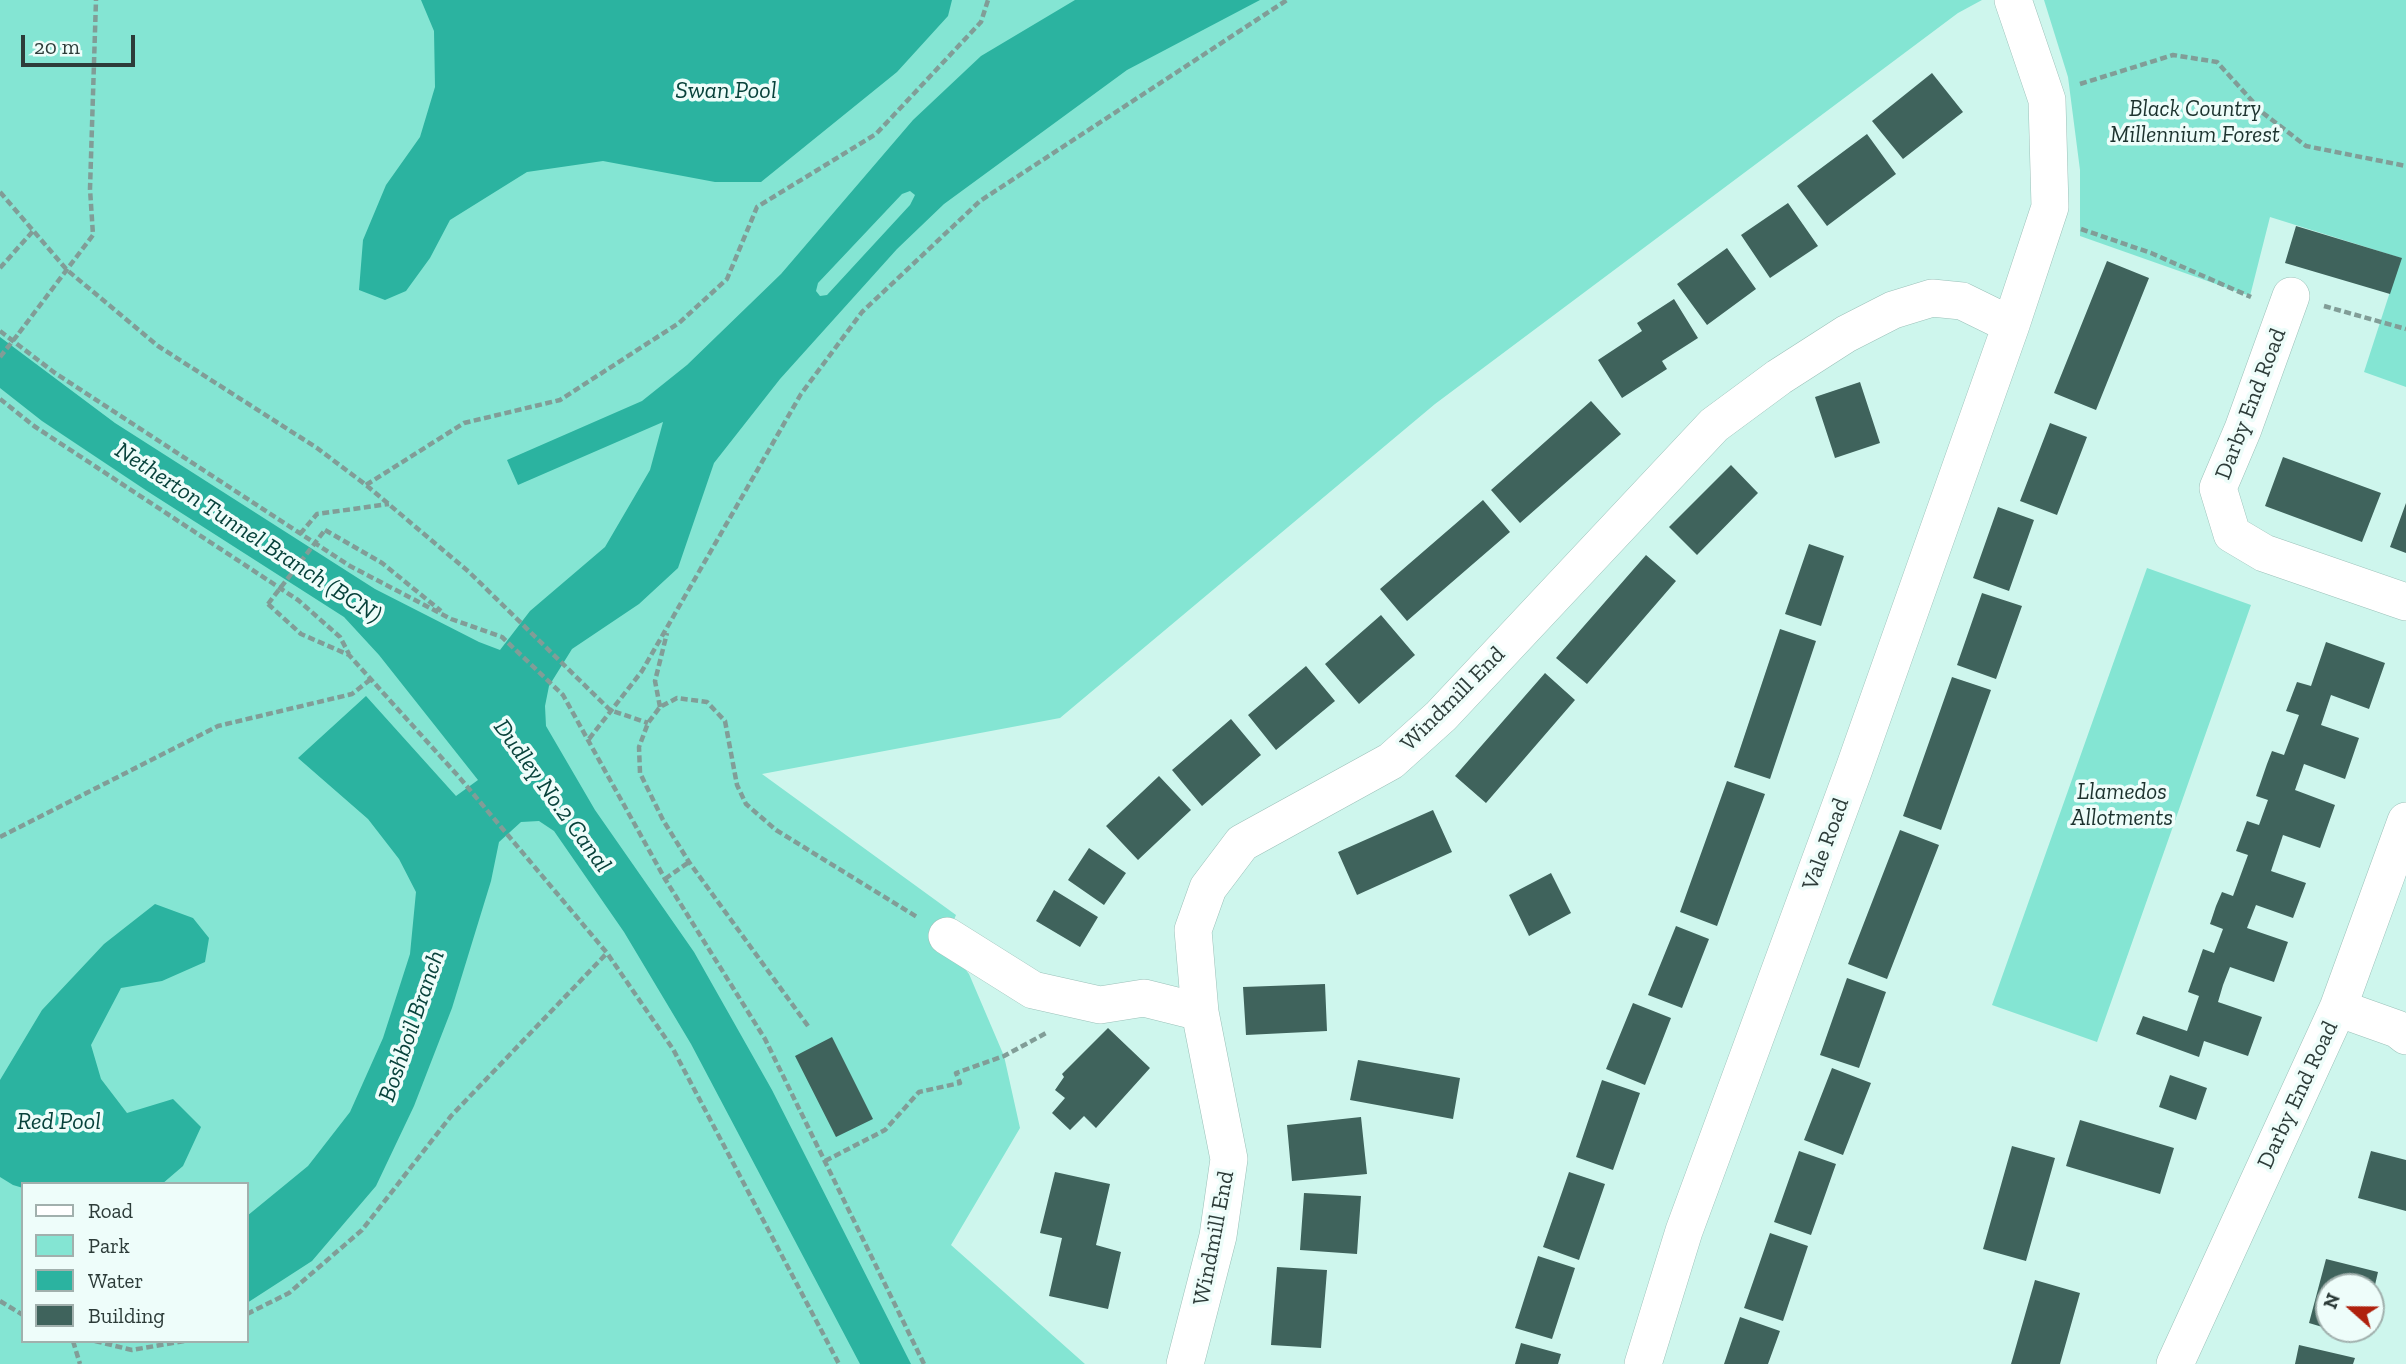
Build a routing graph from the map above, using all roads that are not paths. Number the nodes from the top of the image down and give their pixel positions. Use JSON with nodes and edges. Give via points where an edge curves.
{"nodes":[{"id":1,"x":2012,"y":0,"type":"edge"},
{"id":2,"x":2291,"y":296,"type":"road end"},
{"id":3,"x":2011,"y":325,"type":"junction"},
{"id":4,"x":2406,"y":602,"type":"edge"},
{"id":5,"x":2406,"y":821,"type":"edge"},
{"id":6,"x":947,"y":936,"type":"road end"},
{"id":7,"x":2338,"y":1008,"type":"junction"},
{"id":8,"x":1200,"y":1012,"type":"junction"},
{"id":9,"x":2406,"y":1036,"type":"edge"},
{"id":10,"x":1185,"y":1364,"type":"edge"},
{"id":11,"x":1643,"y":1364,"type":"edge"},
{"id":12,"x":2175,"y":1364,"type":"edge"}],
"edges":[{"from":1,"to":3,"type":"street","name":"Vale Road","via":[[2047,100],[2050,207]]},
{"from":2,"to":4,"type":"street","name":"Darby End Road","via":[[2218,488],[2232,534],[2264,553]]},
{"from":3,"to":8,"type":"street","name":"Windmill End","via":[[1962,301],[1932,298],[1893,310],[1779,377],[1714,425],[1441,716],[1391,761],[1242,842],[1208,888],[1193,930]]},
{"from":3,"to":11,"type":"street","name":"Vale Road","via":[[1684,1231]]},
{"from":5,"to":7,"type":"street","name":"Darby End Road"},
{"from":6,"to":8,"type":"street","via":[[1033,990],[1100,1005],[1144,998]]},
{"from":7,"to":9,"type":"street"},
{"from":7,"to":12,"type":"street","name":"Darby End Road"},
{"from":8,"to":10,"type":"street","name":"Windmill End","via":[[1229,1159],[1218,1236]]}]}
